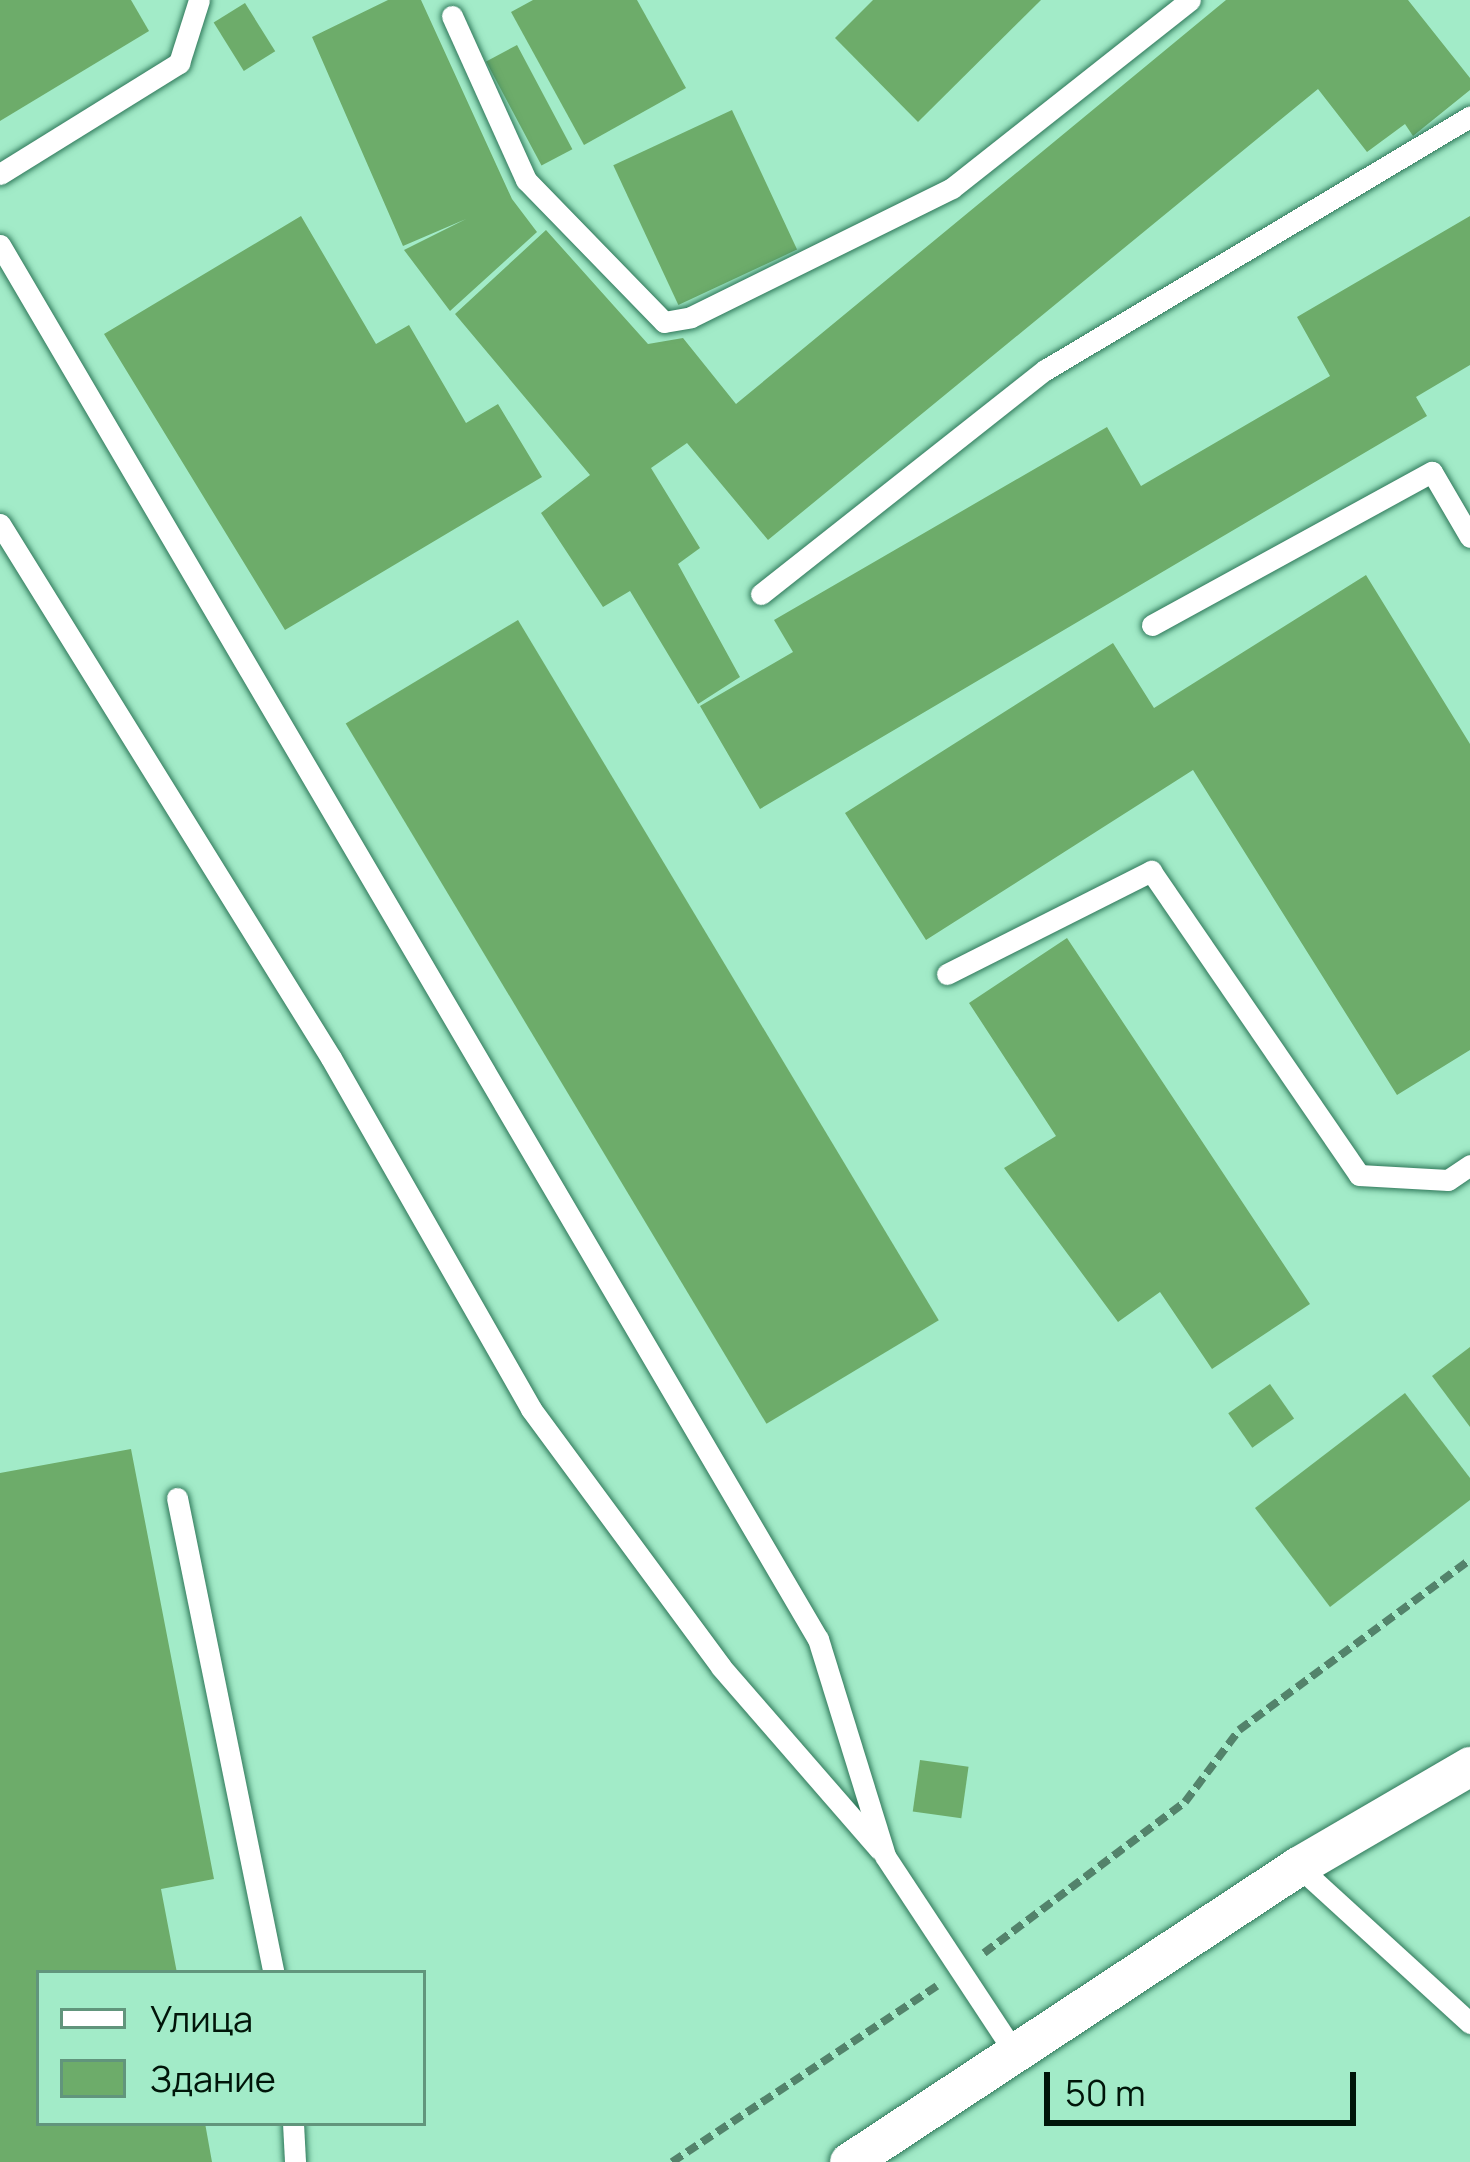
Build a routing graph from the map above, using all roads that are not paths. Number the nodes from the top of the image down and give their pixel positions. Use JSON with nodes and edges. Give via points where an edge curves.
{"nodes":[{"id":1,"x":199,"y":0,"type":"edge"},
{"id":2,"x":1190,"y":0,"type":"edge"},
{"id":3,"x":452,"y":16,"type":"dead end"},
{"id":4,"x":1470,"y":117,"type":"edge"},
{"id":5,"x":0,"y":174,"type":"edge"},
{"id":6,"x":0,"y":245,"type":"edge"},
{"id":7,"x":0,"y":524,"type":"edge"},
{"id":8,"x":1470,"y":537,"type":"edge"},
{"id":9,"x":761,"y":594,"type":"dead end"},
{"id":10,"x":1153,"y":626,"type":"dead end"},
{"id":11,"x":946,"y":974,"type":"dead end"},
{"id":12,"x":1470,"y":1165,"type":"edge"},
{"id":13,"x":177,"y":1498,"type":"dead end"},
{"id":14,"x":1470,"y":1766,"type":"edge"},
{"id":15,"x":885,"y":1856,"type":"junction"},
{"id":16,"x":1298,"y":1866,"type":"junction"},
{"id":17,"x":273,"y":1970,"type":"edge"},
{"id":18,"x":1470,"y":2023,"type":"edge"},
{"id":19,"x":1014,"y":2052,"type":"junction"},
{"id":20,"x":293,"y":2126,"type":"edge"},
{"id":21,"x":295,"y":2162,"type":"edge"},
{"id":22,"x":849,"y":2162,"type":"edge"}],
"edges":[{"from":1,"to":5,"type":"lane","via":[[179,63]]},
{"from":2,"to":3,"type":"lane","via":[[952,188],[692,317],[664,322],[526,180]]},
{"from":4,"to":9,"type":"lane","via":[[1045,370]]},
{"from":6,"to":15,"type":"lane","via":[[818,1639]]},
{"from":7,"to":15,"type":"lane","via":[[331,1058],[531,1408],[722,1666]]},
{"from":8,"to":10,"type":"lane","via":[[1432,472]]},
{"from":11,"to":12,"type":"lane","via":[[1151,871],[1359,1175],[1448,1180]]},
{"from":13,"to":17,"type":"lane"},
{"from":14,"to":16,"type":"street"},
{"from":15,"to":19,"type":"lane"},
{"from":16,"to":18,"type":"lane"},
{"from":16,"to":19,"type":"street"},
{"from":19,"to":22,"type":"street"},
{"from":20,"to":21,"type":"lane"}]}
